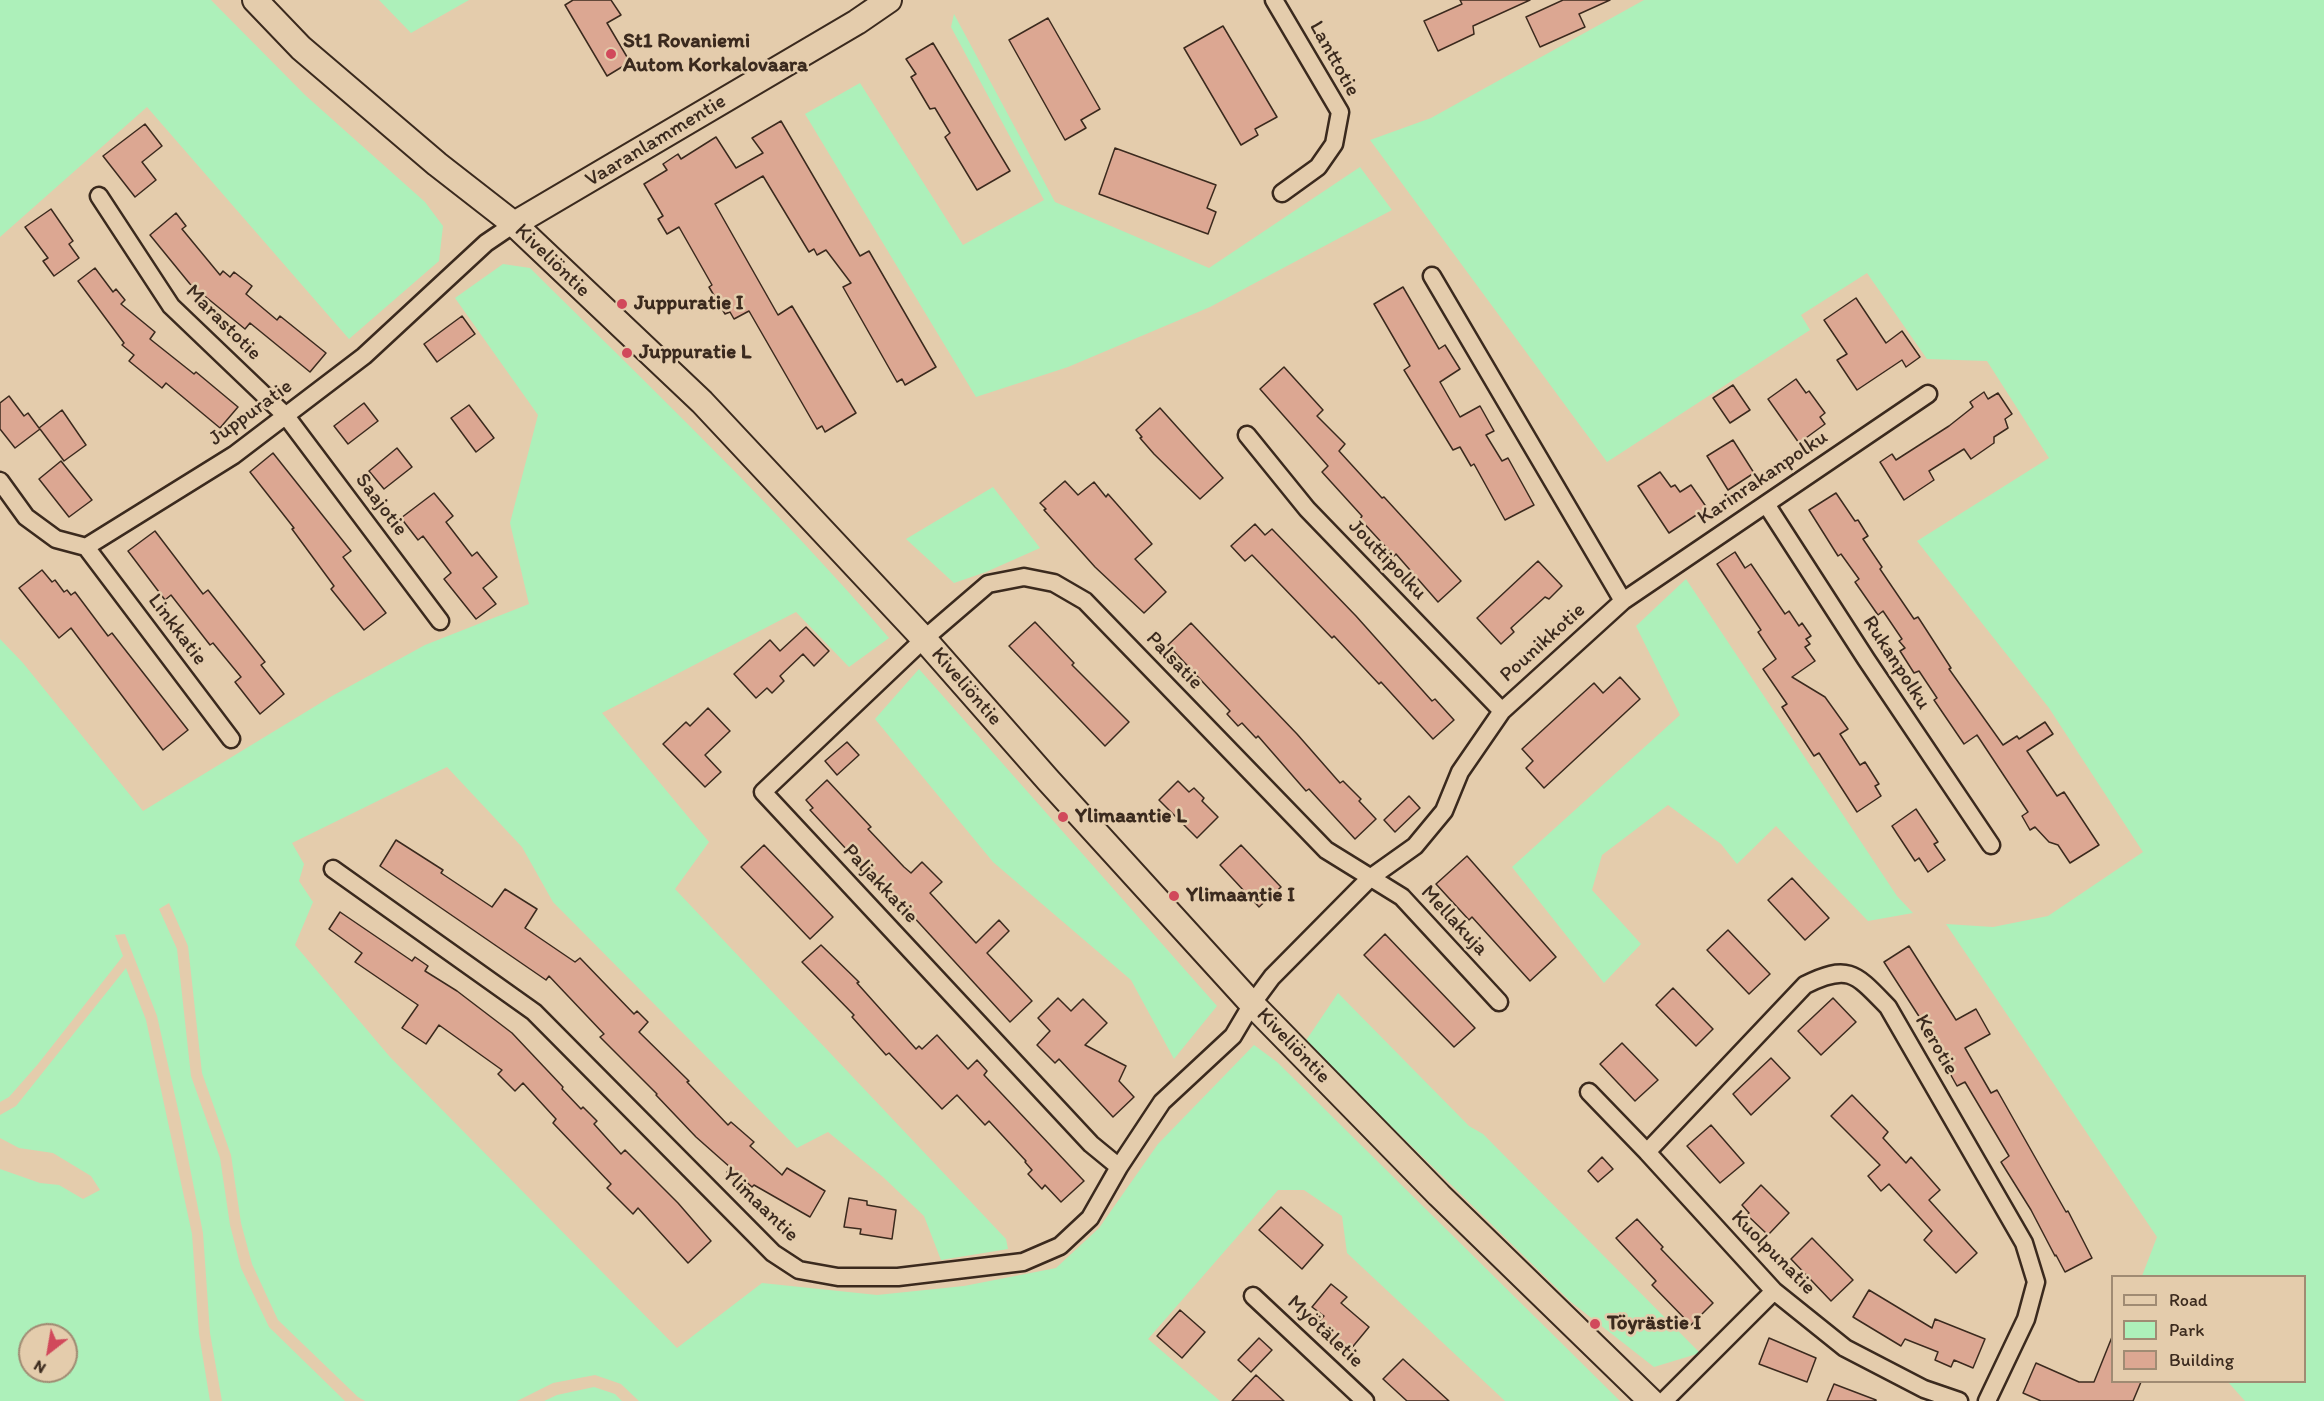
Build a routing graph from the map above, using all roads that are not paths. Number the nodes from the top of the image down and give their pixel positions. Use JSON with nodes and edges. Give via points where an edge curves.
{"nodes":[{"id":1,"x":255,"y":0,"type":"edge"},
{"id":2,"x":890,"y":0,"type":"edge"},
{"id":3,"x":1274,"y":0,"type":"edge"},
{"id":4,"x":1282,"y":193,"type":"dead end"},
{"id":5,"x":99,"y":196,"type":"dead end"},
{"id":6,"x":514,"y":224,"type":"junction"},
{"id":7,"x":1432,"y":276,"type":"dead end"},
{"id":8,"x":1928,"y":394,"type":"dead end"},
{"id":9,"x":286,"y":416,"type":"junction"},
{"id":10,"x":1247,"y":435,"type":"dead end"},
{"id":11,"x":0,"y":481,"type":"edge"},
{"id":12,"x":1766,"y":504,"type":"junction"},
{"id":13,"x":86,"y":547,"type":"junction"},
{"id":14,"x":1623,"y":601,"type":"junction"},
{"id":15,"x":440,"y":621,"type":"dead end"},
{"id":16,"x":924,"y":639,"type":"junction"},
{"id":17,"x":1502,"y":711,"type":"junction"},
{"id":18,"x":231,"y":739,"type":"dead end"},
{"id":19,"x":1991,"y":845,"type":"dead end"},
{"id":20,"x":333,"y":868,"type":"dead end"},
{"id":21,"x":1370,"y":878,"type":"junction"},
{"id":22,"x":1498,"y":1002,"type":"dead end"},
{"id":23,"x":1252,"y":1004,"type":"junction"},
{"id":24,"x":1589,"y":1092,"type":"dead end"},
{"id":25,"x":1647,"y":1152,"type":"junction"},
{"id":26,"x":1119,"y":1167,"type":"junction"},
{"id":27,"x":1774,"y":1291,"type":"junction"},
{"id":28,"x":1253,"y":1296,"type":"dead end"},
{"id":29,"x":1365,"y":1401,"type":"edge"},
{"id":30,"x":1651,"y":1401,"type":"edge"},
{"id":31,"x":1664,"y":1401,"type":"edge"},
{"id":32,"x":1959,"y":1401,"type":"edge"},
{"id":33,"x":1987,"y":1401,"type":"edge"}],
"edges":[{"from":1,"to":6,"type":"street","name":"Kiveliöntie","via":[[310,56]]},
{"from":2,"to":6,"type":"street","name":"Vaaranlammentie"},
{"from":3,"to":4,"type":"street","name":"Lanttotie","via":[[1340,112],[1334,144],[1318,167]]},
{"from":5,"to":9,"type":"street","name":"Marastotie","via":[[171,306]]},
{"from":6,"to":9,"type":"street","name":"Juppuratie","via":[[486,243],[364,356]]},
{"from":6,"to":16,"type":"street","name":"Kiveliöntie","via":[[702,402]]},
{"from":7,"to":14,"type":"street"},
{"from":8,"to":12,"type":"street","name":"Karinrakanpolku"},
{"from":9,"to":13,"type":"street","name":"Juppuratie","via":[[234,455]]},
{"from":9,"to":15,"type":"street","name":"Saajotie"},
{"from":10,"to":17,"type":"street","name":"Jouttipolku","via":[[1307,509]]},
{"from":11,"to":13,"type":"street","via":[[27,517],[56,539]]},
{"from":12,"to":14,"type":"street","name":"Karinrakanpolku"},
{"from":12,"to":19,"type":"street","name":"Rukanpolku"},
{"from":13,"to":18,"type":"street","name":"Linkkatie"},
{"from":14,"to":17,"type":"street","name":"Pounikkotie"},
{"from":16,"to":21,"type":"street","name":"Palsatie","via":[[988,584],[1024,577],[1054,583],[1084,601],[1326,850]]},
{"from":16,"to":23,"type":"street","name":"Kiveliöntie"},
{"from":16,"to":26,"type":"street","name":"Paljakkatie","via":[[763,792],[1091,1144]]},
{"from":17,"to":21,"type":"street","name":"Pounikkotie","via":[[1460,772],[1444,810],[1415,846]]},
{"from":20,"to":26,"type":"street","name":"Ylimaantie","via":[[534,1012],[773,1253],[799,1270],[838,1277],[898,1277],[1023,1262],[1060,1246],[1090,1218]]},
{"from":21,"to":22,"type":"street","name":"Mellakuja","via":[[1402,897]]},
{"from":21,"to":23,"type":"street","name":"Pounikkotie","via":[[1272,977]]},
{"from":23,"to":26,"type":"street","name":"Ylimaantie","via":[[1233,1036],[1162,1102]]},
{"from":23,"to":30,"type":"street","name":"Kiveliöntie","via":[[1439,1195]]},
{"from":24,"to":25,"type":"street","name":"Kuolpunatie"},
{"from":25,"to":27,"type":"street","name":"Kuolpunatie"},
{"from":25,"to":33,"type":"street","name":"Kerotie","via":[[1805,986],[1826,975],[1849,973],[1866,984],[1888,1007],[2024,1243],[2036,1282],[2026,1319]]},
{"from":27,"to":31,"type":"street"},
{"from":27,"to":32,"type":"street","name":"Kuolpunatie","via":[[1845,1348],[1924,1389]]},
{"from":28,"to":29,"type":"street","name":"Myötäletie"}]}
